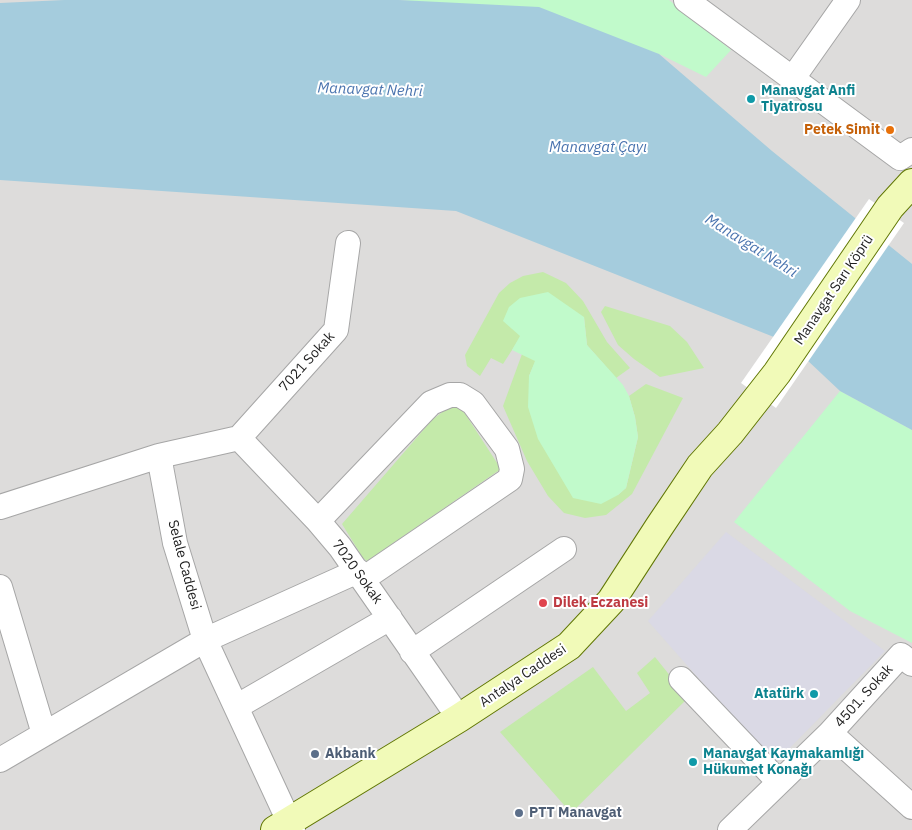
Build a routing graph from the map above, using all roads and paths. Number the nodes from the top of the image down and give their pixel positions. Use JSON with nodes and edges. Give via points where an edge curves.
{"nodes":[{"id":1,"x":688,"y":0,"type":"edge"},
{"id":2,"x":848,"y":0,"type":"edge"},
{"id":3,"x":793,"y":78,"type":"junction"},
{"id":4,"x":912,"y":150,"type":"edge"},
{"id":5,"x":912,"y":183,"type":"edge"},
{"id":6,"x":348,"y":243,"type":"dead end"},
{"id":7,"x":777,"y":373,"type":"joint"},
{"id":8,"x":730,"y":433,"type":"junction"},
{"id":9,"x":239,"y":438,"type":"junction"},
{"id":10,"x":159,"y":456,"type":"junction"},
{"id":11,"x":0,"y":507,"type":"edge"},
{"id":12,"x":318,"y":522,"type":"junction"},
{"id":13,"x":564,"y":549,"type":"dead end"},
{"id":14,"x":360,"y":575,"type":"junction"},
{"id":15,"x":0,"y":587,"type":"edge"},
{"id":16,"x":390,"y":618,"type":"junction"},
{"id":17,"x":205,"y":640,"type":"junction"},
{"id":18,"x":412,"y":652,"type":"junction"},
{"id":19,"x":912,"y":664,"type":"edge"},
{"id":20,"x":681,"y":679,"type":"dead end"},
{"id":21,"x":236,"y":707,"type":"junction"},
{"id":22,"x":459,"y":718,"type":"junction"},
{"id":23,"x":830,"y":733,"type":"junction"},
{"id":24,"x":44,"y":734,"type":"junction"},
{"id":25,"x":0,"y":760,"type":"edge"},
{"id":26,"x":779,"y":782,"type":"junction"},
{"id":27,"x":912,"y":807,"type":"edge"},
{"id":28,"x":292,"y":828,"type":"edge"},
{"id":29,"x":730,"y":830,"type":"edge"}],
"edges":[{"from":1,"to":3,"type":"street"},
{"from":2,"to":3,"type":"street"},
{"from":3,"to":4,"type":"street","via":[[900,158]]},
{"from":5,"to":7,"type":"main road","name":"Manavgat Sarı Köprü","via":[[890,207]]},
{"from":6,"to":9,"type":"street","name":"7021 Sokak","via":[[336,330]]},
{"from":7,"to":8,"type":"main road","name":"Antalya Caddesi"},
{"from":8,"to":22,"type":"main road","name":"Antalya Caddesi","via":[[700,466],[611,601],[569,646]]},
{"from":8,"to":28,"type":"main road","name":"Antalya Caddesi","via":[[622,610],[585,654],[480,725]]},
{"from":9,"to":10,"type":"street"},
{"from":9,"to":12,"type":"street","name":"7020 Sokak"},
{"from":10,"to":11,"type":"street"},
{"from":10,"to":17,"type":"street","name":"Selale Caddesi","via":[[175,543]]},
{"from":12,"to":14,"type":"street","name":"7020 Sokak"},
{"from":12,"to":14,"type":"street","via":[[431,403],[450,395],[460,395],[473,403],[489,423],[507,449],[512,468],[510,479]]},
{"from":13,"to":18,"type":"street"},
{"from":14,"to":16,"type":"street","name":"7020 Sokak"},
{"from":14,"to":17,"type":"street"},
{"from":15,"to":24,"type":"street"},
{"from":16,"to":18,"type":"street","name":"7020 Sokak"},
{"from":16,"to":21,"type":"street"},
{"from":17,"to":21,"type":"street","name":"Selale Caddesi"},
{"from":17,"to":24,"type":"street"},
{"from":18,"to":22,"type":"street","name":"7020 Sokak"},
{"from":19,"to":23,"type":"street","name":"4501. Sokak","via":[[901,655]]},
{"from":20,"to":26,"type":"street"},
{"from":21,"to":28,"type":"street","name":"Selale Caddesi"},
{"from":22,"to":28,"type":"main road","name":"Antalya Caddesi"},
{"from":23,"to":26,"type":"street","name":"4501. Sokak"},
{"from":23,"to":27,"type":"street"},
{"from":24,"to":25,"type":"street"},
{"from":26,"to":29,"type":"street","name":"4501. Sokak"}]}
